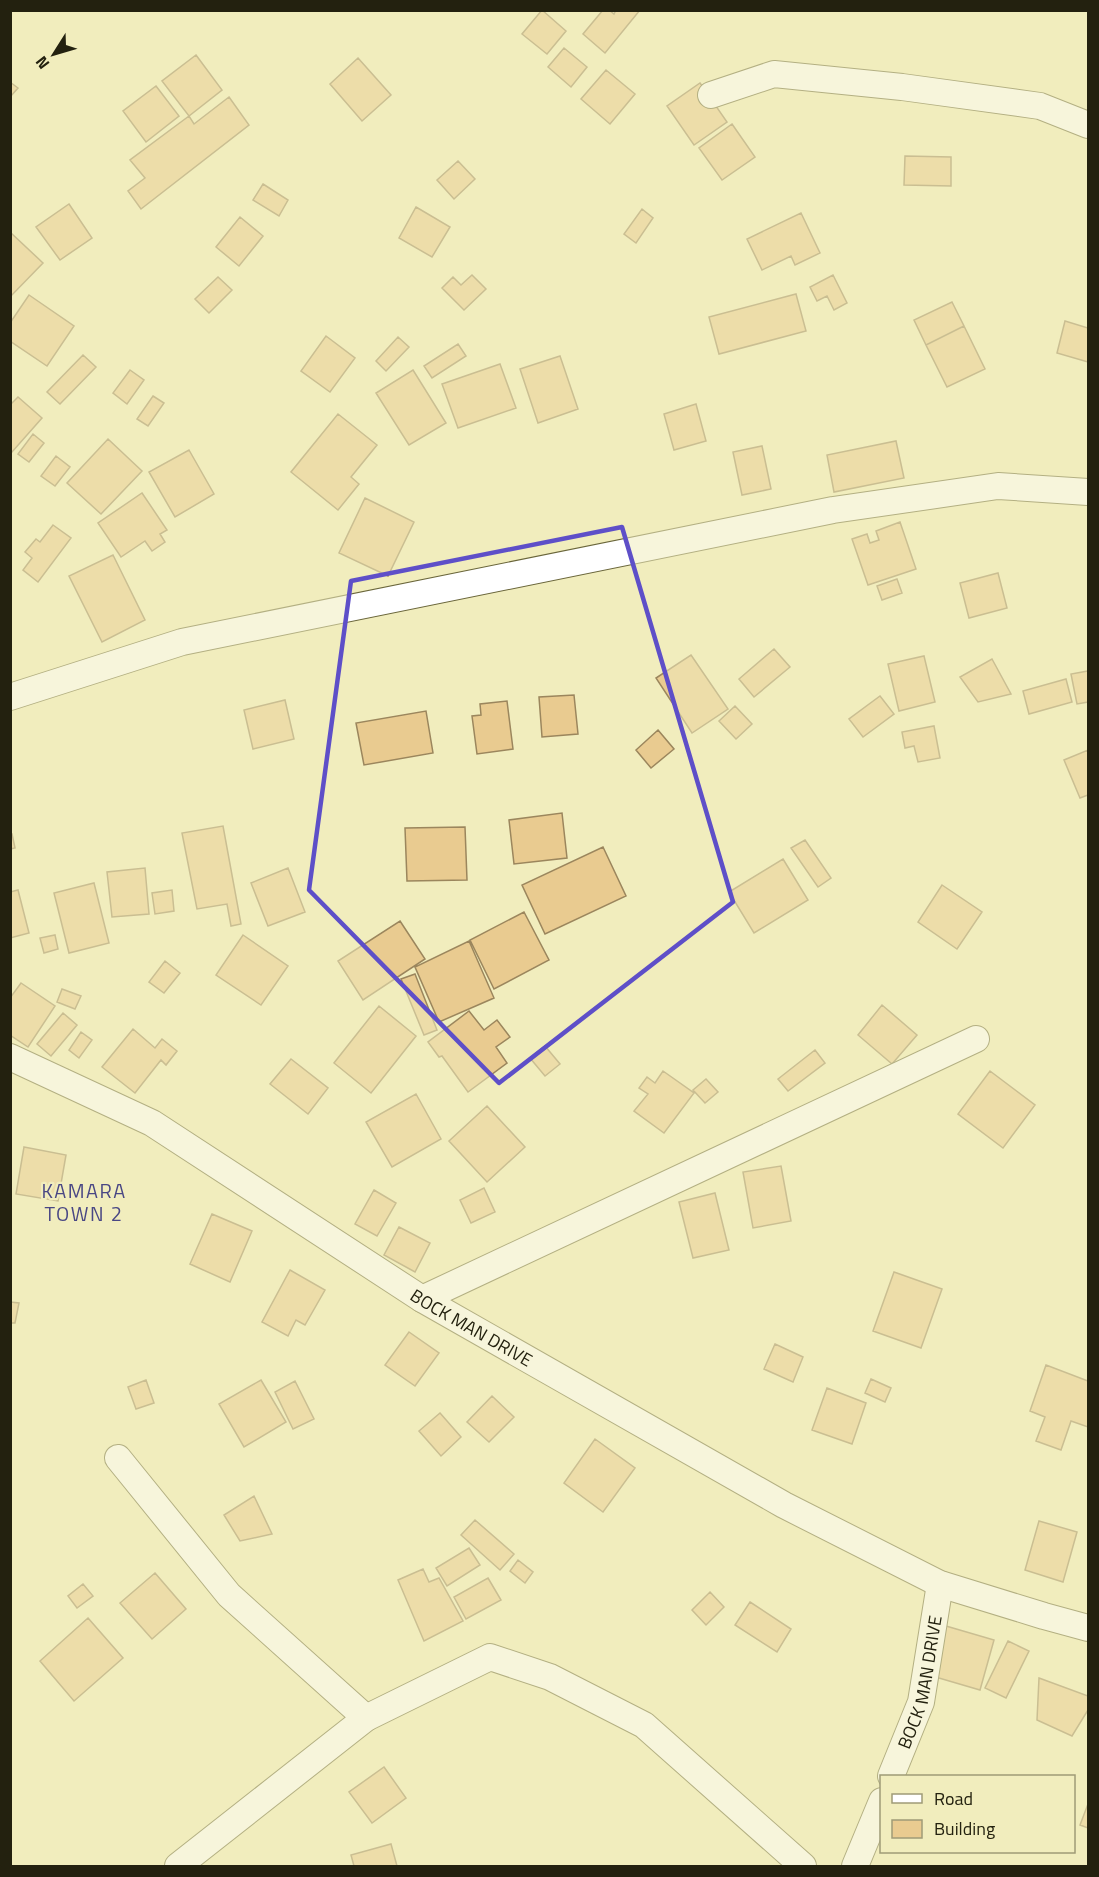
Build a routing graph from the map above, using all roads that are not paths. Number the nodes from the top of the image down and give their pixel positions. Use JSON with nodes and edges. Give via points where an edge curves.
{"nodes":[{"id":1,"x":711,"y":95,"type":"dead end"},
{"id":2,"x":1089,"y":125,"type":"edge"},
{"id":3,"x":1089,"y":492,"type":"edge"},
{"id":4,"x":10,"y":697,"type":"edge"},
{"id":5,"x":976,"y":1039,"type":"dead end"},
{"id":6,"x":10,"y":1057,"type":"edge"},
{"id":7,"x":422,"y":1299,"type":"junction"},
{"id":8,"x":118,"y":1458,"type":"dead end"},
{"id":9,"x":940,"y":1584,"type":"junction"},
{"id":10,"x":1089,"y":1628,"type":"edge"},
{"id":11,"x":366,"y":1718,"type":"junction"},
{"id":12,"x":891,"y":1775,"type":"edge"},
{"id":13,"x":880,"y":1806,"type":"edge"},
{"id":14,"x":178,"y":1866,"type":"edge"},
{"id":15,"x":803,"y":1866,"type":"edge"},
{"id":16,"x":855,"y":1866,"type":"edge"}],
"edges":[{"from":1,"to":2,"type":"street","via":[[774,74],[1040,106]]},
{"from":3,"to":4,"type":"street","via":[[998,486],[833,510],[182,642]]},
{"from":5,"to":7,"type":"street"},
{"from":6,"to":7,"type":"street","name":"BOCK MAN DRIVE","via":[[152,1123]]},
{"from":7,"to":9,"type":"street","name":"BOCK MAN DRIVE","via":[[784,1505]]},
{"from":8,"to":11,"type":"street","via":[[229,1595]]},
{"from":9,"to":10,"type":"street","name":"BOCK MAN DRIVE"},
{"from":9,"to":12,"type":"street","name":"BOCK MAN DRIVE","via":[[921,1702]]},
{"from":11,"to":14,"type":"street"},
{"from":11,"to":15,"type":"street","via":[[490,1657],[550,1677],[644,1725]]},
{"from":13,"to":16,"type":"street"}]}
